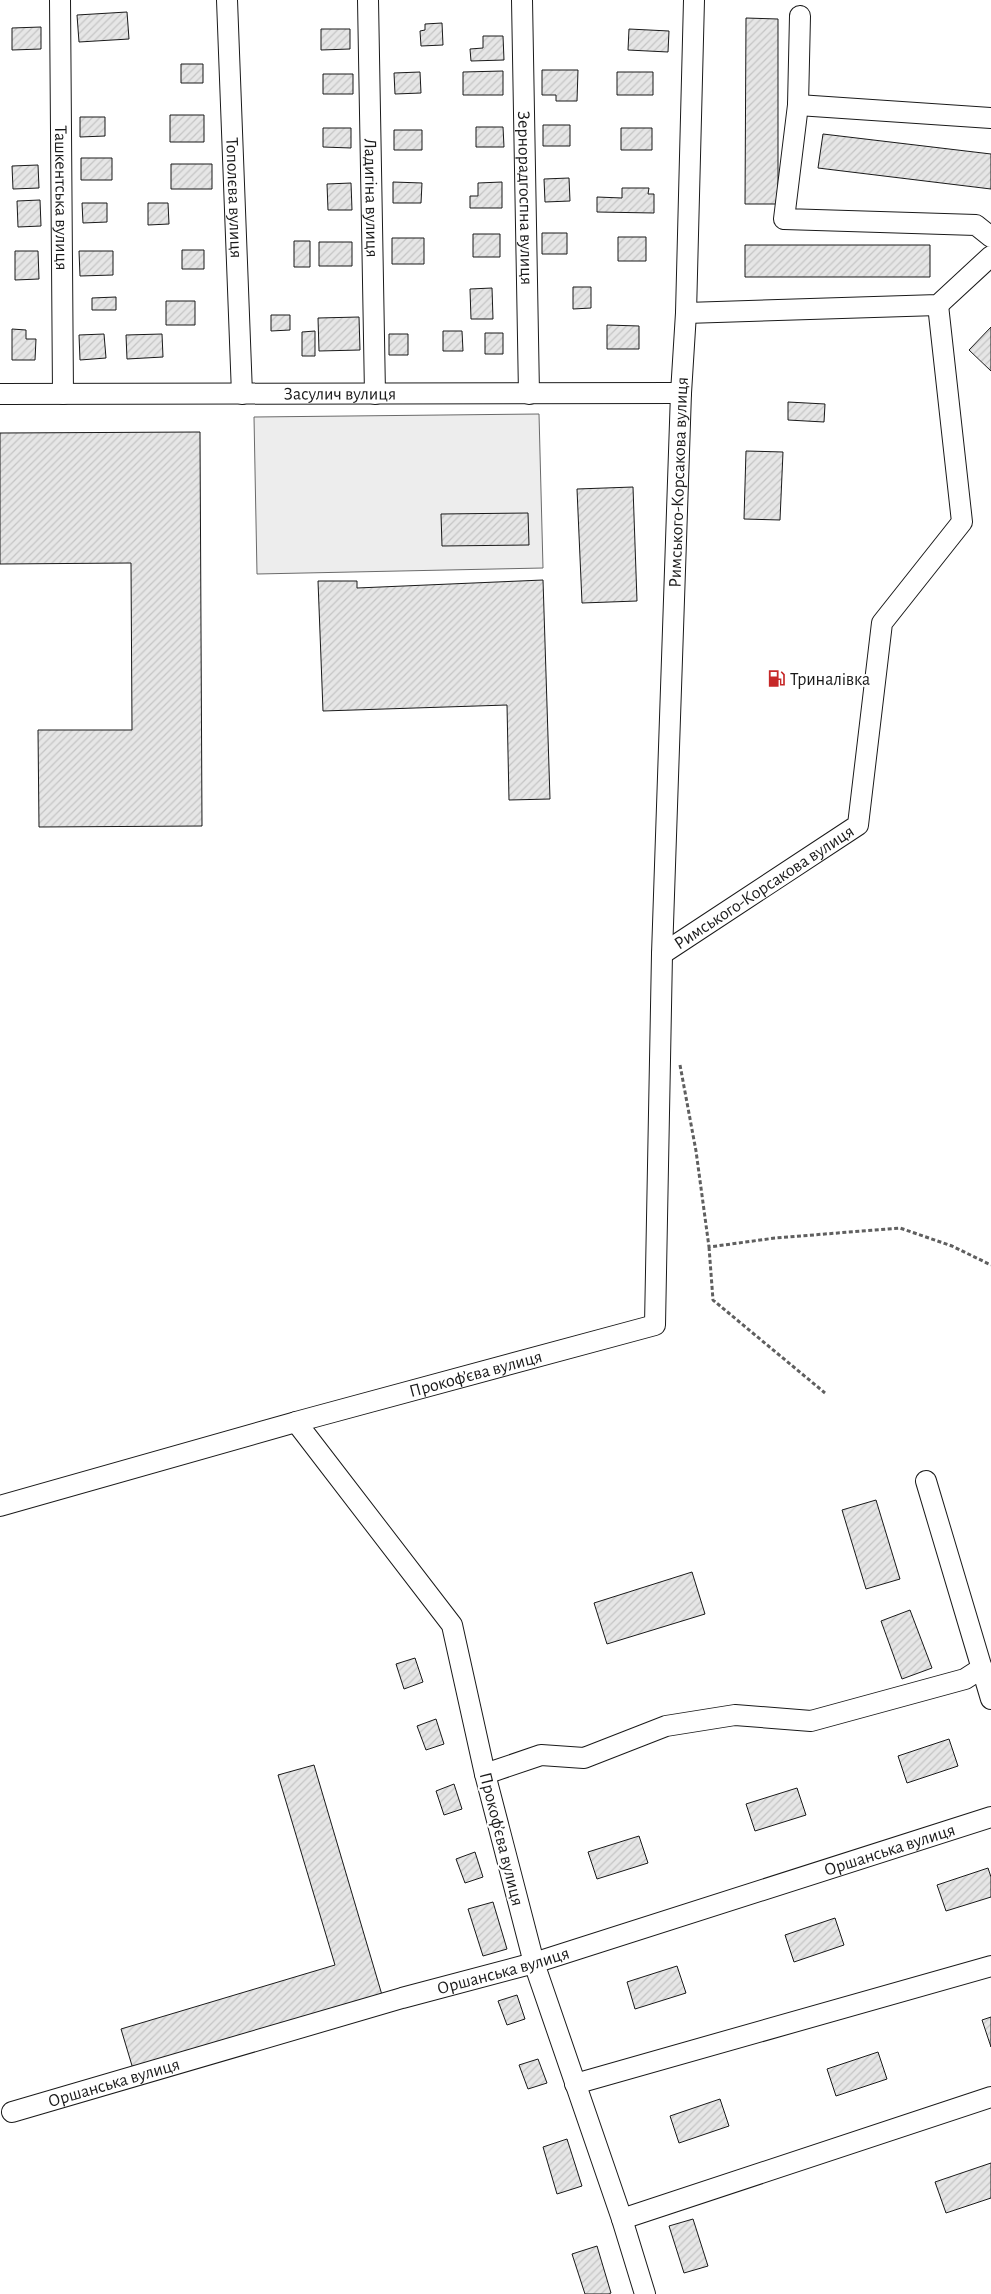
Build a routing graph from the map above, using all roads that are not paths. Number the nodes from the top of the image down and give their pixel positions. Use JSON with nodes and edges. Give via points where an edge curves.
{"nodes":[{"id":1,"x":60,"y":0,"type":"edge"},
{"id":2,"x":227,"y":0,"type":"edge"},
{"id":3,"x":368,"y":0,"type":"edge"},
{"id":4,"x":522,"y":0,"type":"edge"},
{"id":5,"x":694,"y":0,"type":"edge"},
{"id":6,"x":800,"y":16,"type":"dead end"},
{"id":7,"x":798,"y":105,"type":"junction"},
{"id":8,"x":991,"y":118,"type":"edge"},
{"id":9,"x":991,"y":237,"type":"edge"},
{"id":10,"x":991,"y":256,"type":"edge"},
{"id":11,"x":938,"y":305,"type":"junction"},
{"id":12,"x":686,"y":312,"type":"junction"},
{"id":13,"x":681,"y":393,"type":"junction"},
{"id":14,"x":0,"y":394,"type":"edge"},
{"id":15,"x":64,"y":394,"type":"junction"},
{"id":16,"x":242,"y":394,"type":"junction"},
{"id":17,"x":375,"y":394,"type":"junction"},
{"id":18,"x":529,"y":394,"type":"junction"},
{"id":19,"x":662,"y":954,"type":"junction"},
{"id":20,"x":655,"y":1325,"type":"joint"},
{"id":21,"x":296,"y":1422,"type":"junction"},
{"id":22,"x":926,"y":1481,"type":"dead end"},
{"id":23,"x":0,"y":1506,"type":"edge"},
{"id":24,"x":982,"y":1668,"type":"junction"},
{"id":25,"x":991,"y":1698,"type":"edge"},
{"id":26,"x":485,"y":1774,"type":"junction"},
{"id":27,"x":991,"y":1817,"type":"edge"},
{"id":28,"x":534,"y":1963,"type":"junction"},
{"id":29,"x":991,"y":1966,"type":"edge"},
{"id":30,"x":575,"y":2084,"type":"junction"},
{"id":31,"x":991,"y":2097,"type":"edge"},
{"id":32,"x":12,"y":2112,"type":"dead end"},
{"id":33,"x":622,"y":2219,"type":"junction"},
{"id":34,"x":644,"y":2294,"type":"edge"}],
"edges":[{"from":1,"to":15,"type":"street","name":"Ташкентська вулиця"},
{"from":2,"to":16,"type":"street","name":"Тополєва вулиця"},
{"from":3,"to":17,"type":"street","name":"Ладигіна вулиця"},
{"from":4,"to":18,"type":"street","name":"Зернорадгоспна вулиця"},
{"from":5,"to":12,"type":"street","name":"Римського-Корсакова вулиця"},
{"from":6,"to":7,"type":"street"},
{"from":7,"to":8,"type":"street"},
{"from":7,"to":9,"type":"street","via":[[784,218],[976,225]]},
{"from":10,"to":11,"type":"street"},
{"from":11,"to":12,"type":"street"},
{"from":11,"to":19,"type":"street","name":"Римського-Корсакова вулиця","via":[[962,522],[882,623],[858,825]]},
{"from":12,"to":13,"type":"street","name":"Римського-Корсакова вулиця"},
{"from":13,"to":18,"type":"street","name":"Засулич вулиця"},
{"from":13,"to":19,"type":"street","name":"Римського-Корсакова вулиця"},
{"from":14,"to":15,"type":"street","name":"Засулич вулиця"},
{"from":15,"to":16,"type":"street","name":"Засулич вулиця"},
{"from":16,"to":17,"type":"street","name":"Засулич вулиця"},
{"from":17,"to":18,"type":"street","name":"Засулич вулиця"},
{"from":19,"to":20,"type":"street","name":"Римського-Корсакова вулиця"},
{"from":20,"to":21,"type":"street","name":"Прокоф’єва вулиця"},
{"from":21,"to":23,"type":"street","name":"Прокоф’єва вулиця"},
{"from":21,"to":26,"type":"street","name":"Прокоф’єва вулиця","via":[[452,1625]]},
{"from":22,"to":24,"type":"street"},
{"from":24,"to":25,"type":"street"},
{"from":24,"to":26,"type":"street","via":[[965,1679],[811,1721],[735,1716],[666,1726],[584,1758],[541,1755]]},
{"from":26,"to":28,"type":"street","name":"Прокоф’єва вулиця"},
{"from":27,"to":28,"type":"street","name":"Оршанська вулиця"},
{"from":28,"to":30,"type":"street","name":"Прокоф’єва вулиця"},
{"from":28,"to":32,"type":"street","name":"Оршанська вулиця","via":[[402,1998]]},
{"from":29,"to":30,"type":"street"},
{"from":30,"to":33,"type":"street","name":"Прокоф’єва вулиця"},
{"from":31,"to":33,"type":"street"},
{"from":33,"to":34,"type":"street","name":"Прокоф’єва вулиця"}]}
